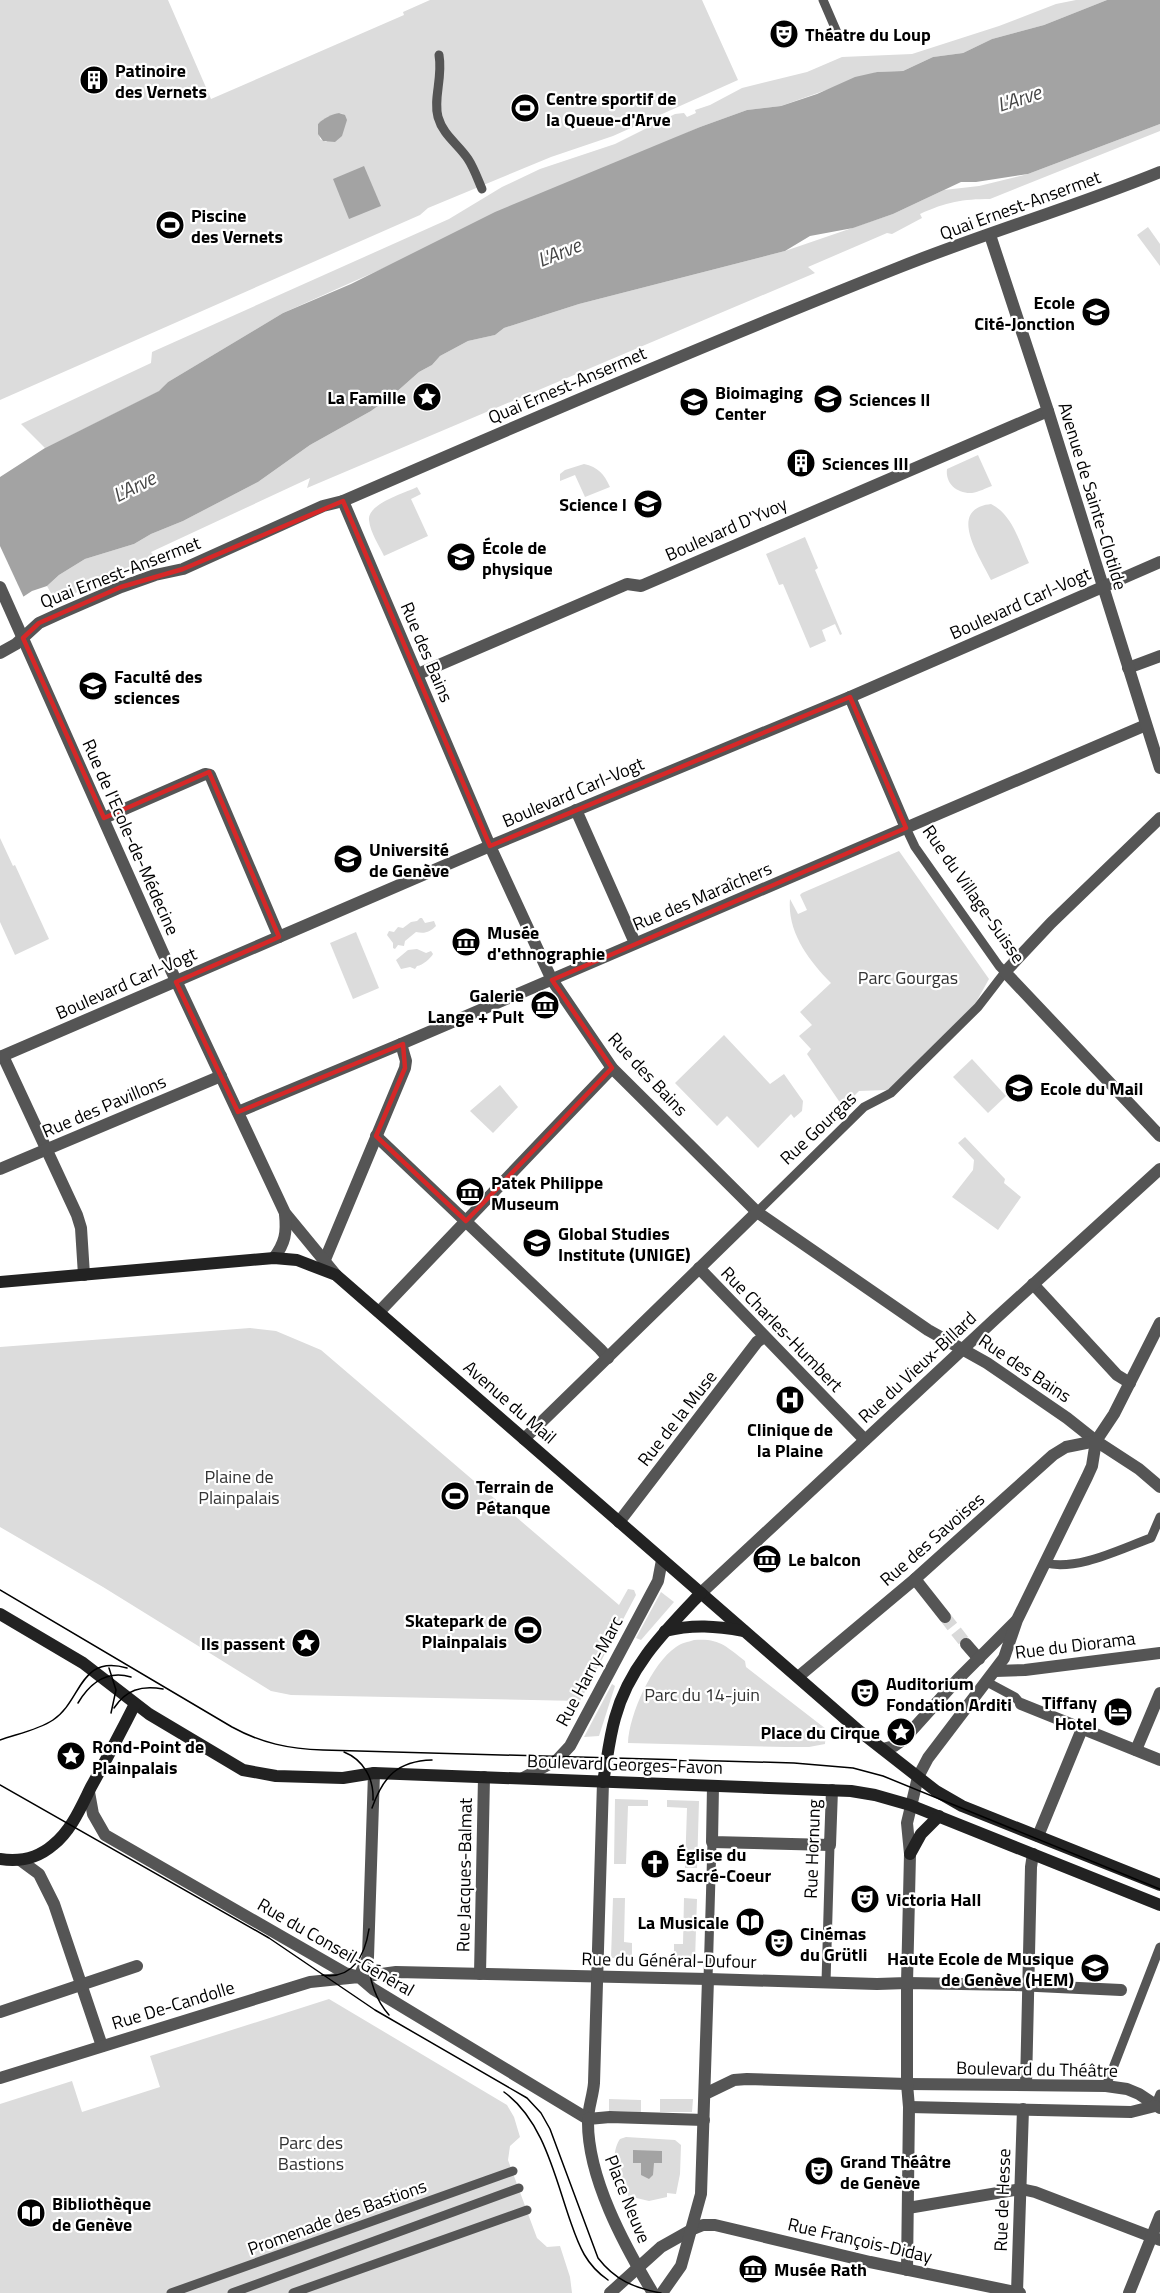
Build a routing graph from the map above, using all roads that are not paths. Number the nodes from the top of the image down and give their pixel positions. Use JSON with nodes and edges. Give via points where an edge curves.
{"nodes":[{"id":1,"x":823,"y":0,"type":"edge"},
{"id":2,"x":839,"y":37,"type":"dead end"},
{"id":3,"x":439,"y":55,"type":"dead end"},
{"id":4,"x":1160,"y":172,"type":"edge"},
{"id":5,"x":482,"y":189,"type":"dead end"},
{"id":6,"x":990,"y":235,"type":"junction"},
{"id":7,"x":1048,"y":411,"type":"junction"},
{"id":8,"x":343,"y":501,"type":"junction"},
{"id":9,"x":1160,"y":562,"type":"edge"},
{"id":10,"x":0,"y":586,"type":"edge"},
{"id":11,"x":1103,"y":586,"type":"junction"},
{"id":12,"x":23,"y":638,"type":"junction"},
{"id":13,"x":0,"y":653,"type":"edge"},
{"id":14,"x":1160,"y":656,"type":"edge"},
{"id":15,"x":1128,"y":668,"type":"junction"},
{"id":16,"x":417,"y":674,"type":"junction"},
{"id":17,"x":850,"y":697,"type":"junction"},
{"id":18,"x":1146,"y":725,"type":"junction"},
{"id":19,"x":1160,"y":768,"type":"edge"},
{"id":20,"x":576,"y":810,"type":"junction"},
{"id":21,"x":104,"y":818,"type":"junction"},
{"id":22,"x":1160,"y":818,"type":"edge"},
{"id":23,"x":906,"y":828,"type":"junction"},
{"id":24,"x":490,"y":846,"type":"junction"},
{"id":25,"x":279,"y":937,"type":"junction"},
{"id":26,"x":635,"y":943,"type":"junction"},
{"id":27,"x":1005,"y":972,"type":"junction"},
{"id":28,"x":552,"y":980,"type":"junction"},
{"id":29,"x":176,"y":982,"type":"junction"},
{"id":30,"x":401,"y":1044,"type":"junction"},
{"id":31,"x":2,"y":1056,"type":"edge"},
{"id":32,"x":612,"y":1068,"type":"junction"},
{"id":33,"x":221,"y":1076,"type":"junction"},
{"id":34,"x":238,"y":1112,"type":"junction"},
{"id":35,"x":376,"y":1136,"type":"junction"},
{"id":36,"x":1160,"y":1136,"type":"edge"},
{"id":37,"x":47,"y":1149,"type":"junction"},
{"id":38,"x":0,"y":1169,"type":"edge"},
{"id":39,"x":1160,"y":1169,"type":"edge"},
{"id":40,"x":757,"y":1212,"type":"junction"},
{"id":41,"x":285,"y":1213,"type":"junction"},
{"id":42,"x":466,"y":1221,"type":"junction"},
{"id":43,"x":274,"y":1258,"type":"junction"},
{"id":44,"x":324,"y":1262,"type":"junction"},
{"id":45,"x":699,"y":1268,"type":"junction"},
{"id":46,"x":84,"y":1275,"type":"junction"},
{"id":47,"x":336,"y":1275,"type":"junction"},
{"id":48,"x":0,"y":1282,"type":"edge"},
{"id":49,"x":1033,"y":1284,"type":"junction"},
{"id":50,"x":380,"y":1312,"type":"junction"},
{"id":51,"x":1160,"y":1323,"type":"edge"},
{"id":52,"x":764,"y":1337,"type":"junction"},
{"id":53,"x":963,"y":1349,"type":"junction"},
{"id":54,"x":608,"y":1358,"type":"junction"},
{"id":55,"x":1130,"y":1383,"type":"junction"},
{"id":56,"x":525,"y":1439,"type":"junction"},
{"id":57,"x":865,"y":1440,"type":"junction"},
{"id":58,"x":1096,"y":1441,"type":"junction"},
{"id":59,"x":1160,"y":1486,"type":"edge"},
{"id":60,"x":1160,"y":1517,"type":"edge"},
{"id":61,"x":619,"y":1522,"type":"junction"},
{"id":62,"x":662,"y":1560,"type":"junction"},
{"id":63,"x":1045,"y":1563,"type":"junction"},
{"id":64,"x":915,"y":1579,"type":"junction"},
{"id":65,"x":701,"y":1593,"type":"junction"},
{"id":66,"x":0,"y":1614,"type":"edge"},
{"id":67,"x":945,"y":1617,"type":"tunnel mouth"},
{"id":68,"x":1017,"y":1620,"type":"junction"},
{"id":69,"x":665,"y":1631,"type":"junction"},
{"id":70,"x":746,"y":1631,"type":"junction"},
{"id":71,"x":966,"y":1644,"type":"tunnel mouth"},
{"id":72,"x":1160,"y":1653,"type":"edge"},
{"id":73,"x":979,"y":1659,"type":"junction"},
{"id":74,"x":995,"y":1671,"type":"junction"},
{"id":75,"x":798,"y":1677,"type":"junction"},
{"id":76,"x":987,"y":1682,"type":"junction"},
{"id":77,"x":1160,"y":1693,"type":"edge"},
{"id":78,"x":135,"y":1704,"type":"junction"},
{"id":79,"x":1021,"y":1704,"type":"joint"},
{"id":80,"x":1082,"y":1729,"type":"junction"},
{"id":81,"x":883,"y":1749,"type":"junction"},
{"id":82,"x":1136,"y":1750,"type":"junction"},
{"id":83,"x":1160,"y":1760,"type":"edge"},
{"id":84,"x":374,"y":1773,"type":"junction"},
{"id":85,"x":484,"y":1777,"type":"junction"},
{"id":86,"x":918,"y":1777,"type":"junction"},
{"id":87,"x":523,"y":1778,"type":"junction"},
{"id":88,"x":603,"y":1782,"type":"junction"},
{"id":89,"x":713,"y":1786,"type":"junction"},
{"id":90,"x":832,"y":1790,"type":"junction"},
{"id":91,"x":89,"y":1792,"type":"junction"},
{"id":92,"x":910,"y":1805,"type":"junction"},
{"id":93,"x":939,"y":1816,"type":"junction"},
{"id":94,"x":1038,"y":1836,"type":"junction"},
{"id":95,"x":712,"y":1842,"type":"junction"},
{"id":96,"x":830,"y":1845,"type":"junction"},
{"id":97,"x":910,"y":1854,"type":"junction"},
{"id":98,"x":1033,"y":1854,"type":"junction"},
{"id":99,"x":0,"y":1859,"type":"edge"},
{"id":100,"x":20,"y":1860,"type":"junction"},
{"id":101,"x":1160,"y":1885,"type":"edge"},
{"id":102,"x":1160,"y":1905,"type":"edge"},
{"id":103,"x":1160,"y":1947,"type":"edge"},
{"id":104,"x":136,"y":1966,"type":"dead end"},
{"id":105,"x":480,"y":1974,"type":"junction"},
{"id":106,"x":597,"y":1976,"type":"junction"},
{"id":107,"x":359,"y":1977,"type":"junction"},
{"id":108,"x":708,"y":1978,"type":"junction"},
{"id":109,"x":826,"y":1982,"type":"junction"},
{"id":110,"x":907,"y":1983,"type":"junction"},
{"id":111,"x":83,"y":1985,"type":"junction"},
{"id":112,"x":1027,"y":1985,"type":"junction"},
{"id":113,"x":1121,"y":1990,"type":"dead end"},
{"id":114,"x":0,"y":2012,"type":"edge"},
{"id":115,"x":102,"y":2046,"type":"junction"},
{"id":116,"x":0,"y":2078,"type":"edge"},
{"id":117,"x":907,"y":2084,"type":"junction"},
{"id":118,"x":1026,"y":2085,"type":"junction"},
{"id":119,"x":1106,"y":2086,"type":"junction"},
{"id":120,"x":705,"y":2094,"type":"junction"},
{"id":121,"x":1158,"y":2103,"type":"edge"},
{"id":122,"x":909,"y":2107,"type":"junction"},
{"id":123,"x":1023,"y":2109,"type":"junction"},
{"id":124,"x":588,"y":2119,"type":"junction"},
{"id":125,"x":704,"y":2120,"type":"junction"},
{"id":126,"x":513,"y":2171,"type":"dead end"},
{"id":127,"x":519,"y":2188,"type":"dead end"},
{"id":128,"x":1021,"y":2188,"type":"junction"},
{"id":129,"x":908,"y":2208,"type":"junction"},
{"id":130,"x":527,"y":2210,"type":"dead end"},
{"id":131,"x":1160,"y":2216,"type":"edge"},
{"id":132,"x":693,"y":2229,"type":"junction"},
{"id":133,"x":1156,"y":2239,"type":"edge"},
{"id":134,"x":637,"y":2267,"type":"junction"},
{"id":135,"x":907,"y":2270,"type":"junction"},
{"id":136,"x":611,"y":2292,"type":"edge"},
{"id":137,"x":171,"y":2293,"type":"edge"},
{"id":138,"x":232,"y":2293,"type":"edge"},
{"id":139,"x":293,"y":2293,"type":"edge"},
{"id":140,"x":653,"y":2293,"type":"edge"},
{"id":141,"x":662,"y":2293,"type":"edge"},
{"id":142,"x":1018,"y":2293,"type":"edge"},
{"id":143,"x":1129,"y":2293,"type":"edge"}],
"edges":[{"from":1,"to":2,"type":"street"},
{"from":3,"to":5,"type":"street","via":[[442,70],[437,111],[441,125],[469,160]]},
{"from":4,"to":6,"type":"street","name":"Quai Ernest-Ansermet"},
{"from":6,"to":7,"type":"street","name":"Avenue de Sainte-Clotilde"},
{"from":6,"to":8,"type":"street","name":"Quai Ernest-Ansermet","via":[[908,263]]},
{"from":7,"to":11,"type":"street","name":"Avenue de Sainte-Clotilde"},
{"from":7,"to":16,"type":"street","name":"Boulevard D'Yvoy","via":[[641,586],[627,584]]},
{"from":8,"to":12,"type":"street","name":"Quai Ernest-Ansermet","via":[[323,506],[183,569],[121,587],[39,623]]},
{"from":8,"to":16,"type":"street","name":"Rue des Bains"},
{"from":9,"to":11,"type":"street","name":"Boulevard Carl-Vogt"},
{"from":10,"to":12,"type":"street","name":"Rue de l'Ecole-de-Médecine"},
{"from":11,"to":15,"type":"street","name":"Avenue de Sainte-Clotilde"},
{"from":11,"to":17,"type":"street","name":"Boulevard Carl-Vogt"},
{"from":12,"to":13,"type":"street","name":"Quai Ernest-Ansermet"},
{"from":12,"to":21,"type":"street","name":"Rue de l'Ecole-de-Médecine"},
{"from":14,"to":15,"type":"street"},
{"from":15,"to":18,"type":"street","name":"Avenue de Sainte-Clotilde"},
{"from":16,"to":24,"type":"street","name":"Rue des Bains"},
{"from":17,"to":20,"type":"street","name":"Boulevard Carl-Vogt"},
{"from":17,"to":23,"type":"street","name":"Rue du Village-Suisse"},
{"from":18,"to":19,"type":"street","name":"Avenue de Sainte-Clotilde"},
{"from":18,"to":23,"type":"street","name":"Rue des Maraîchers"},
{"from":20,"to":24,"type":"street","name":"Boulevard Carl-Vogt"},
{"from":20,"to":26,"type":"street"},
{"from":21,"to":25,"type":"street","via":[[210,775]]},
{"from":21,"to":29,"type":"street","name":"Rue de l'Ecole-de-Médecine"},
{"from":22,"to":27,"type":"street","name":"Rue Gourgas"},
{"from":23,"to":26,"type":"street","name":"Rue des Maraîchers"},
{"from":23,"to":27,"type":"street","name":"Rue du Village-Suisse","via":[[915,847]]},
{"from":24,"to":25,"type":"street","name":"Boulevard Carl-Vogt"},
{"from":24,"to":28,"type":"street","name":"Rue des Bains"},
{"from":25,"to":29,"type":"street","name":"Boulevard Carl-Vogt"},
{"from":26,"to":28,"type":"street","name":"Rue des Maraîchers"},
{"from":27,"to":36,"type":"street","name":"Rue du Village-Suisse"},
{"from":27,"to":40,"type":"street","name":"Rue Gourgas","via":[[978,1007],[891,1093],[864,1107]]},
{"from":28,"to":30,"type":"street","name":"Rue des Maraîchers"},
{"from":28,"to":32,"type":"street","name":"Rue des Bains"},
{"from":29,"to":31,"type":"street","name":"Boulevard Carl-Vogt"},
{"from":29,"to":33,"type":"street","name":"Rue de l'Ecole-de-Médecine"},
{"from":30,"to":34,"type":"street","name":"Rue des Maraîchers"},
{"from":30,"to":35,"type":"street","via":[[405,1068]]},
{"from":31,"to":37,"type":"street"},
{"from":32,"to":40,"type":"street","name":"Rue des Bains"},
{"from":32,"to":42,"type":"street"},
{"from":33,"to":34,"type":"street","name":"Rue de l'Ecole-de-Médecine"},
{"from":33,"to":37,"type":"street","name":"Rue des Pavillons"},
{"from":34,"to":41,"type":"street","name":"Rue de l'Ecole-de-Médecine"},
{"from":35,"to":42,"type":"street"},
{"from":35,"to":44,"type":"street"},
{"from":37,"to":38,"type":"street","name":"Rue des Pavillons"},
{"from":37,"to":46,"type":"street","via":[[81,1228]]},
{"from":39,"to":49,"type":"street","name":"Rue du Vieux-Billard"},
{"from":40,"to":45,"type":"street","name":"Rue Gourgas"},
{"from":40,"to":53,"type":"street","name":"Rue des Bains","via":[[928,1330]]},
{"from":41,"to":43,"type":"street","via":[[285,1240]]},
{"from":41,"to":44,"type":"street"},
{"from":42,"to":50,"type":"street"},
{"from":42,"to":54,"type":"street"},
{"from":43,"to":46,"type":"main road","name":"Avenue du Mail"},
{"from":43,"to":47,"type":"main road","name":"Avenue du Mail","via":[[297,1260]]},
{"from":44,"to":47,"type":"street"},
{"from":45,"to":52,"type":"street","name":"Rue Charles-Humbert"},
{"from":45,"to":54,"type":"street","name":"Rue Gourgas"},
{"from":46,"to":48,"type":"main road","name":"Avenue du Mail"},
{"from":47,"to":50,"type":"main road","name":"Avenue du Mail"},
{"from":49,"to":53,"type":"street","name":"Rue du Vieux-Billard"},
{"from":49,"to":55,"type":"street"},
{"from":50,"to":56,"type":"main road","name":"Avenue du Mail"},
{"from":51,"to":55,"type":"street"},
{"from":52,"to":57,"type":"street","name":"Rue Charles-Humbert"},
{"from":52,"to":61,"type":"street","name":"Rue de la Muse"},
{"from":53,"to":57,"type":"street","name":"Rue du Vieux-Billard"},
{"from":53,"to":58,"type":"street","name":"Rue des Bains"},
{"from":54,"to":56,"type":"street","name":"Rue Gourgas"},
{"from":55,"to":58,"type":"street"},
{"from":56,"to":61,"type":"main road","name":"Avenue du Mail"},
{"from":57,"to":65,"type":"street","name":"Rue du Vieux-Billard"},
{"from":58,"to":59,"type":"street","name":"Rue des Bains"},
{"from":58,"to":63,"type":"street","via":[[1092,1466]]},
{"from":58,"to":64,"type":"street","name":"Rue des Savoises","via":[[1060,1450]]},
{"from":60,"to":63,"type":"street","via":[[1151,1538],[1076,1564]]},
{"from":61,"to":62,"type":"main road","name":"Avenue du Mail"},
{"from":62,"to":65,"type":"main road","name":"Avenue du Mail"},
{"from":62,"to":87,"type":"street","name":"Rue Harry-Marc","via":[[658,1581],[570,1746],[557,1760]]},
{"from":63,"to":68,"type":"street"},
{"from":64,"to":67,"type":"street"},
{"from":64,"to":75,"type":"street","name":"Rue des Savoises"},
{"from":65,"to":69,"type":"main road"},
{"from":65,"to":70,"type":"main road","name":"Avenue du Mail"},
{"from":66,"to":78,"type":"main road","name":"Boulevard Georges-Favon","via":[[74,1658]]},
{"from":68,"to":73,"type":"street"},
{"from":68,"to":74,"type":"street","via":[[1009,1648]]},
{"from":69,"to":70,"type":"main road","via":[[709,1625]]},
{"from":69,"to":88,"type":"main road","via":[[639,1664],[620,1703]]},
{"from":70,"to":75,"type":"main road","name":"Avenue du Mail"},
{"from":71,"to":73,"type":"street"},
{"from":72,"to":74,"type":"street","name":"Rue du Diorama"},
{"from":73,"to":81,"type":"street","via":[[904,1739]]},
{"from":74,"to":76,"type":"street"},
{"from":75,"to":81,"type":"main road","name":"Avenue du Mail"},
{"from":76,"to":79,"type":"street"},
{"from":76,"to":86,"type":"street","via":[[928,1758]]},
{"from":77,"to":82,"type":"street"},
{"from":78,"to":84,"type":"main road","name":"Boulevard Georges-Favon","via":[[228,1762],[254,1773],[343,1778]]},
{"from":78,"to":91,"type":"main road"},
{"from":79,"to":80,"type":"street"},
{"from":80,"to":82,"type":"street"},
{"from":80,"to":94,"type":"street"},
{"from":81,"to":86,"type":"main road","name":"Avenue du Mail"},
{"from":82,"to":83,"type":"street"},
{"from":84,"to":85,"type":"main road","name":"Boulevard Georges-Favon"},
{"from":84,"to":107,"type":"street","via":[[368,1957]]},
{"from":85,"to":87,"type":"main road","name":"Boulevard Georges-Favon"},
{"from":85,"to":105,"type":"street","name":"Rue Jacques-Balmat"},
{"from":86,"to":92,"type":"street"},
{"from":86,"to":94,"type":"main road","via":[[952,1801]]},
{"from":87,"to":88,"type":"main road","name":"Boulevard Georges-Favon"},
{"from":88,"to":89,"type":"main road","name":"Boulevard Georges-Favon"},
{"from":88,"to":106,"type":"street","name":"Place Neuve"},
{"from":89,"to":90,"type":"main road","name":"Boulevard Georges-Favon"},
{"from":89,"to":95,"type":"street"},
{"from":90,"to":92,"type":"main road","name":"Boulevard Georges-Favon","via":[[875,1795]]},
{"from":90,"to":96,"type":"street","name":"Rue Hornung"},
{"from":91,"to":100,"type":"main road","via":[[57,1842]]},
{"from":91,"to":107,"type":"street","name":"Rue du Conseil-Général","via":[[93,1814],[105,1835]]},
{"from":92,"to":93,"type":"main road","name":"Boulevard Georges-Favon"},
{"from":92,"to":97,"type":"street"},
{"from":93,"to":97,"type":"main road","via":[[926,1828]]},
{"from":93,"to":98,"type":"main road","name":"Boulevard Georges-Favon"},
{"from":94,"to":101,"type":"main road"},
{"from":95,"to":96,"type":"street"},
{"from":95,"to":108,"type":"street"},
{"from":96,"to":109,"type":"street","name":"Rue Hornung"},
{"from":97,"to":110,"type":"street"},
{"from":98,"to":102,"type":"main road","name":"Boulevard Georges-Favon"},
{"from":98,"to":112,"type":"street"},
{"from":99,"to":100,"type":"main road"},
{"from":100,"to":111,"type":"street","via":[[43,1879]]},
{"from":103,"to":119,"type":"street"},
{"from":104,"to":111,"type":"street"},
{"from":105,"to":106,"type":"street","name":"Rue du Général-Dufour"},
{"from":105,"to":107,"type":"street","name":"Rue du Général-Dufour","via":[[396,1972]]},
{"from":106,"to":108,"type":"street","name":"Rue du Général-Dufour"},
{"from":106,"to":124,"type":"street","name":"Place Neuve","via":[[594,2084]]},
{"from":107,"to":115,"type":"street","name":"Rue De-Candolle","via":[[309,1982]]},
{"from":107,"to":124,"type":"street","name":"Rue du Conseil-Général"},
{"from":108,"to":109,"type":"street","name":"Rue du Général-Dufour"},
{"from":108,"to":120,"type":"street"},
{"from":109,"to":110,"type":"street","name":"Rue du Général-Dufour"},
{"from":110,"to":112,"type":"street","name":"Rue du Général-Dufour"},
{"from":110,"to":117,"type":"street"},
{"from":111,"to":114,"type":"street"},
{"from":111,"to":115,"type":"street"},
{"from":112,"to":113,"type":"street","name":"Rue du Général-Dufour"},
{"from":112,"to":118,"type":"street"},
{"from":115,"to":116,"type":"street","name":"Rue De-Candolle"},
{"from":117,"to":118,"type":"street","name":"Boulevard du Théâtre"},
{"from":117,"to":120,"type":"street","name":"Boulevard du Théâtre","via":[[734,2080]]},
{"from":117,"to":122,"type":"street"},
{"from":118,"to":119,"type":"street","name":"Boulevard du Théâtre"},
{"from":119,"to":121,"type":"street","name":"Boulevard du Théâtre"},
{"from":120,"to":125,"type":"street"},
{"from":121,"to":123,"type":"street","name":"Boulevard du Théâtre","via":[[1131,2112]]},
{"from":122,"to":123,"type":"street","name":"Boulevard du Théâtre"},
{"from":122,"to":129,"type":"street"},
{"from":123,"to":128,"type":"street","name":"Rue de Hesse"},
{"from":124,"to":125,"type":"street"},
{"from":124,"to":134,"type":"street","name":"Place Neuve","via":[[598,2182]]},
{"from":125,"to":132,"type":"street","via":[[701,2194]]},
{"from":126,"to":137,"type":"street","name":"Promenade des Bastions"},
{"from":127,"to":138,"type":"street","name":"Promenade des Bastions"},
{"from":128,"to":129,"type":"street"},
{"from":128,"to":133,"type":"street"},
{"from":128,"to":142,"type":"street","name":"Rue de Hesse"},
{"from":129,"to":135,"type":"street"},
{"from":130,"to":139,"type":"street"},
{"from":131,"to":133,"type":"street"},
{"from":132,"to":134,"type":"street","name":"Place Neuve","via":[[661,2247]]},
{"from":132,"to":135,"type":"street","name":"Rue François-Diday","via":[[715,2226]]},
{"from":132,"to":141,"type":"street","via":[[681,2266]]},
{"from":133,"to":143,"type":"street"},
{"from":134,"to":136,"type":"street"},
{"from":134,"to":140,"type":"street","name":"Place Neuve"},
{"from":135,"to":142,"type":"street","name":"Rue François-Diday"}]}
